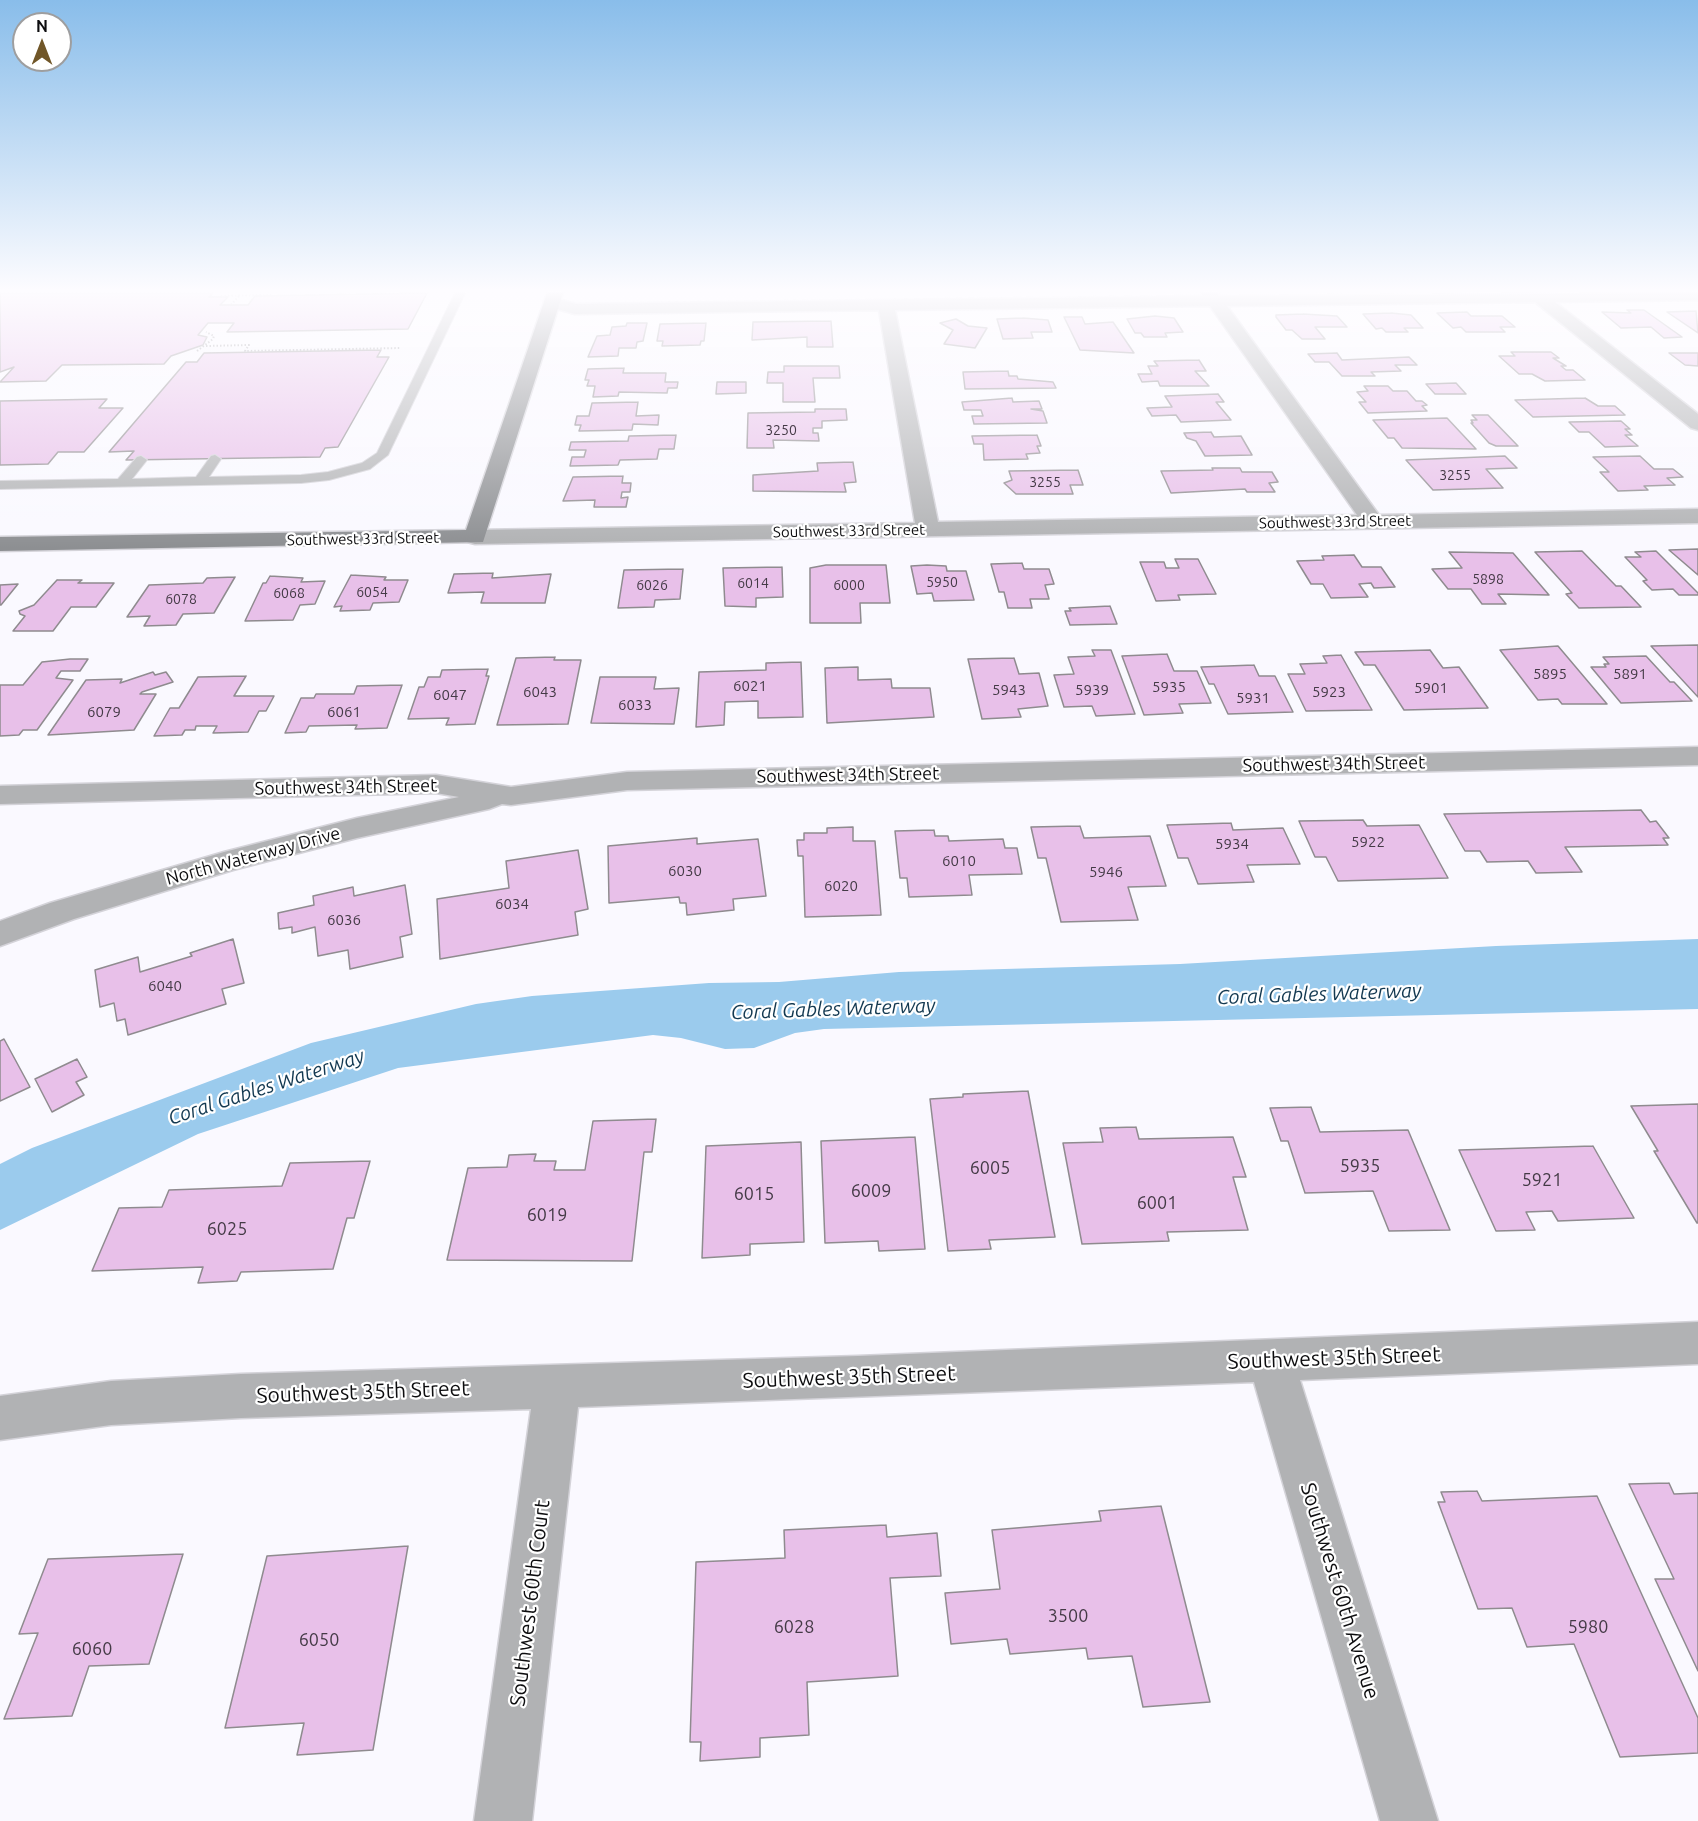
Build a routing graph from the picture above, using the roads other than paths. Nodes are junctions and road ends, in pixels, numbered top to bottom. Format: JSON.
{"nodes":[{"id":1,"x":419,"y":378,"type":"edge"},
{"id":2,"x":527,"y":378,"type":"edge"},
{"id":3,"x":900,"y":378,"type":"edge"},
{"id":4,"x":1269,"y":378,"type":"edge"},
{"id":5,"x":1640,"y":378,"type":"edge"},
{"id":6,"x":1698,"y":424,"type":"edge"},
{"id":7,"x":215,"y":459,"type":"dead end"},
{"id":8,"x":141,"y":460,"type":"dead end"},
{"id":9,"x":199,"y":482,"type":"junction"},
{"id":10,"x":121,"y":483,"type":"junction"},
{"id":11,"x":0,"y":485,"type":"edge"},
{"id":12,"x":1698,"y":516,"type":"edge"},
{"id":13,"x":1373,"y":522,"type":"junction"},
{"id":14,"x":928,"y":530,"type":"junction"},
{"id":15,"x":476,"y":537,"type":"junction"},
{"id":16,"x":0,"y":544,"type":"edge"},
{"id":17,"x":1698,"y":756,"type":"edge"},
{"id":18,"x":0,"y":795,"type":"edge"},
{"id":19,"x":511,"y":796,"type":"junction"},
{"id":20,"x":0,"y":934,"type":"edge"},
{"id":21,"x":1698,"y":1343,"type":"edge"},
{"id":22,"x":1271,"y":1361,"type":"junction"},
{"id":23,"x":557,"y":1386,"type":"junction"},
{"id":24,"x":0,"y":1418,"type":"edge"},
{"id":25,"x":503,"y":1821,"type":"edge"},
{"id":26,"x":1409,"y":1821,"type":"edge"}],
"edges":[{"from":1,"to":9,"type":"lane"},
{"from":2,"to":15,"type":"street"},
{"from":3,"to":14,"type":"street"},
{"from":4,"to":13,"type":"street"},
{"from":5,"to":6,"type":"street"},
{"from":7,"to":9,"type":"lane"},
{"from":8,"to":10,"type":"lane"},
{"from":9,"to":10,"type":"lane"},
{"from":10,"to":11,"type":"lane"},
{"from":12,"to":13,"type":"street","name":"Southwest 33rd Street"},
{"from":13,"to":14,"type":"street","name":"Southwest 33rd Street"},
{"from":14,"to":15,"type":"street","name":"Southwest 33rd Street"},
{"from":15,"to":16,"type":"street","name":"Southwest 33rd Street"},
{"from":17,"to":19,"type":"street","name":"Southwest 34th Street"},
{"from":18,"to":19,"type":"street","name":"Southwest 34th Street"},
{"from":19,"to":20,"type":"street","name":"North Waterway Drive"},
{"from":21,"to":22,"type":"street","name":"Southwest 35th Street"},
{"from":22,"to":23,"type":"street","name":"Southwest 35th Street"},
{"from":22,"to":26,"type":"street","name":"Southwest 60th Avenue"},
{"from":23,"to":24,"type":"street","name":"Southwest 35th Street"},
{"from":23,"to":25,"type":"street","name":"Southwest 60th Court"}]}
